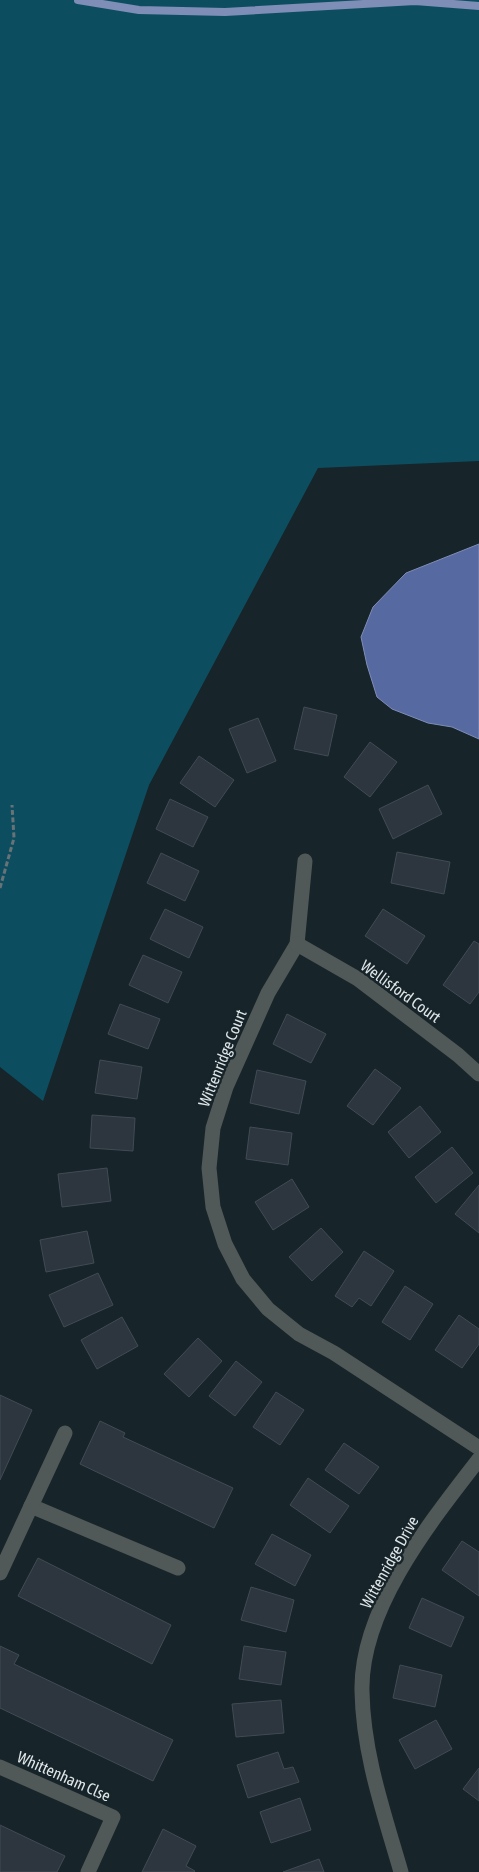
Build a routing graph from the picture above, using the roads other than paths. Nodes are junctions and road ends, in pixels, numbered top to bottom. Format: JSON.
{"nodes":[{"id":1,"x":305,"y":861,"type":"dead end"},
{"id":2,"x":297,"y":944,"type":"junction"},
{"id":3,"x":479,"y":1074,"type":"edge"},
{"id":4,"x":66,"y":1433,"type":"dead end"},
{"id":5,"x":479,"y":1448,"type":"edge"},
{"id":6,"x":479,"y":1459,"type":"edge"},
{"id":7,"x":31,"y":1506,"type":"junction"},
{"id":8,"x":178,"y":1568,"type":"dead end"},
{"id":9,"x":0,"y":1573,"type":"edge"},
{"id":10,"x":0,"y":1767,"type":"edge"},
{"id":11,"x":88,"y":1872,"type":"edge"},
{"id":12,"x":401,"y":1872,"type":"edge"}],
"edges":[{"from":1,"to":2,"type":"street","name":"Wittenridge Court"},
{"from":2,"to":3,"type":"street","name":"Wellisford Court"},
{"from":2,"to":5,"type":"street","name":"Wittenridge Court"},
{"from":4,"to":7,"type":"street"},
{"from":6,"to":12,"type":"street","name":"Wittenridge Drive"},
{"from":7,"to":8,"type":"street"},
{"from":7,"to":9,"type":"street"},
{"from":10,"to":11,"type":"street","name":"Whittenham Clse"}]}
